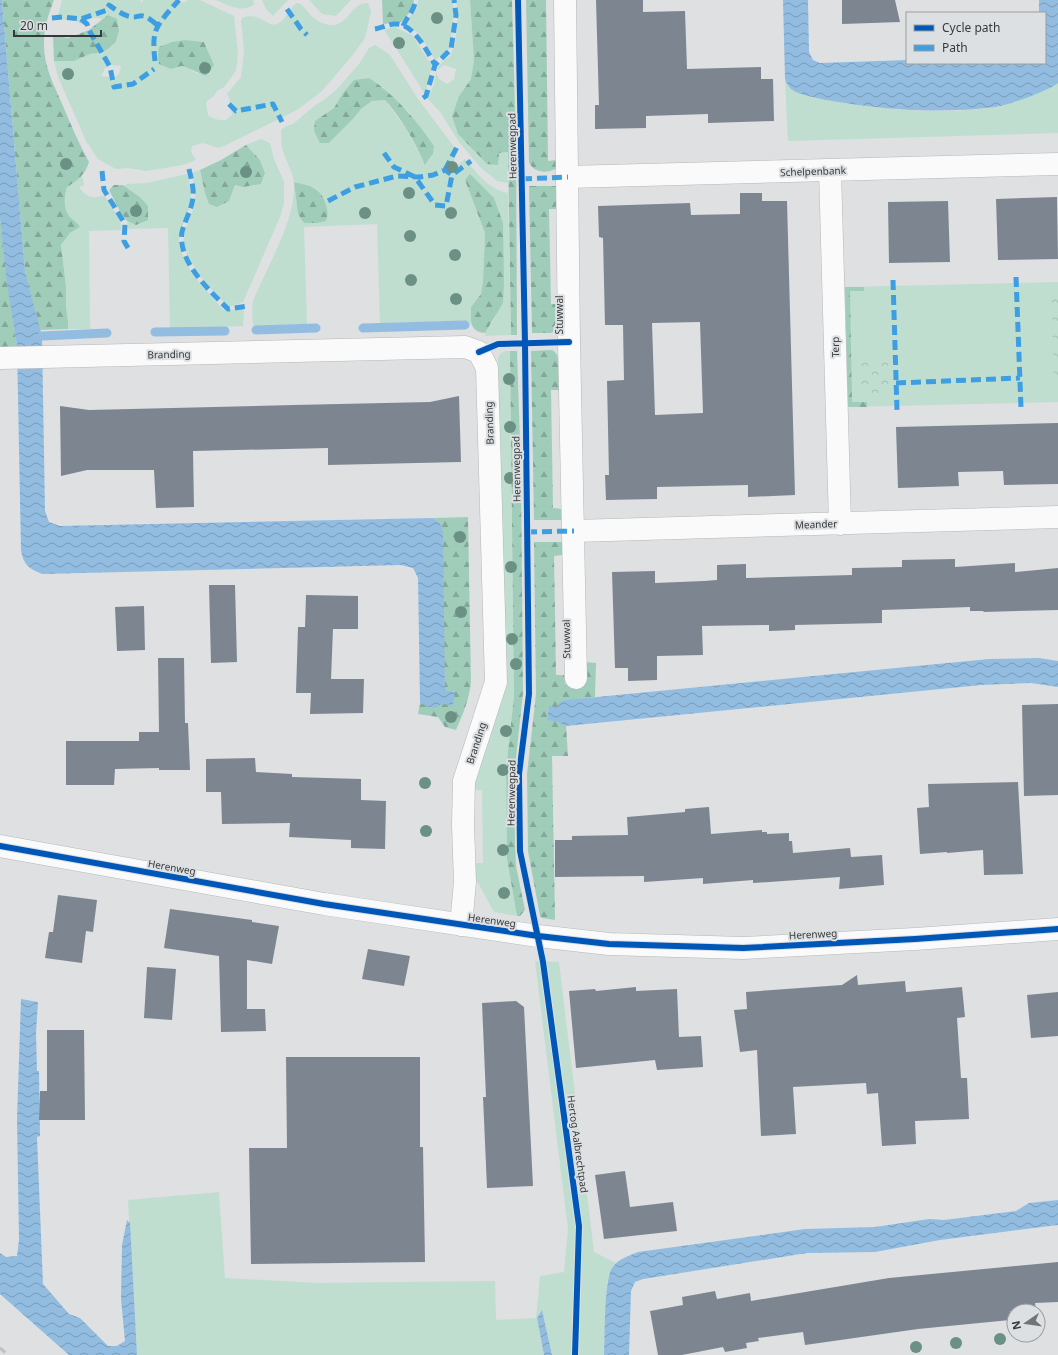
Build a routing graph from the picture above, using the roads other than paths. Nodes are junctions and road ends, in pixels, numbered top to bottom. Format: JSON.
{"nodes":[{"id":1,"x":565,"y":0,"type":"edge"},
{"id":2,"x":1058,"y":164,"type":"edge"},
{"id":3,"x":830,"y":170,"type":"junction"},
{"id":4,"x":568,"y":177,"type":"junction"},
{"id":5,"x":7,"y":358,"type":"edge"},
{"id":6,"x":1058,"y":517,"type":"edge"},
{"id":7,"x":840,"y":524,"type":"junction"},
{"id":8,"x":574,"y":530,"type":"junction"},
{"id":9,"x":576,"y":678,"type":"dead end"},
{"id":10,"x":0,"y":846,"type":"edge"},
{"id":11,"x":461,"y":925,"type":"junction"},
{"id":12,"x":1058,"y":929,"type":"edge"}],
"edges":[{"from":1,"to":4,"type":"street","name":"Stuwwal"},
{"from":2,"to":3,"type":"street","name":"Schelpenbank"},
{"from":3,"to":4,"type":"street","name":"Schelpenbank"},
{"from":3,"to":7,"type":"street","name":"Terp"},
{"from":4,"to":8,"type":"street","name":"Stuwwal"},
{"from":5,"to":11,"type":"street","name":"Branding"},
{"from":6,"to":7,"type":"street","name":"Meander"},
{"from":7,"to":8,"type":"street","name":"Meander"},
{"from":8,"to":9,"type":"street","name":"Stuwwal"},
{"from":10,"to":11,"type":"street","name":"Herenweg"},
{"from":11,"to":12,"type":"street","name":"Herenweg"}]}
